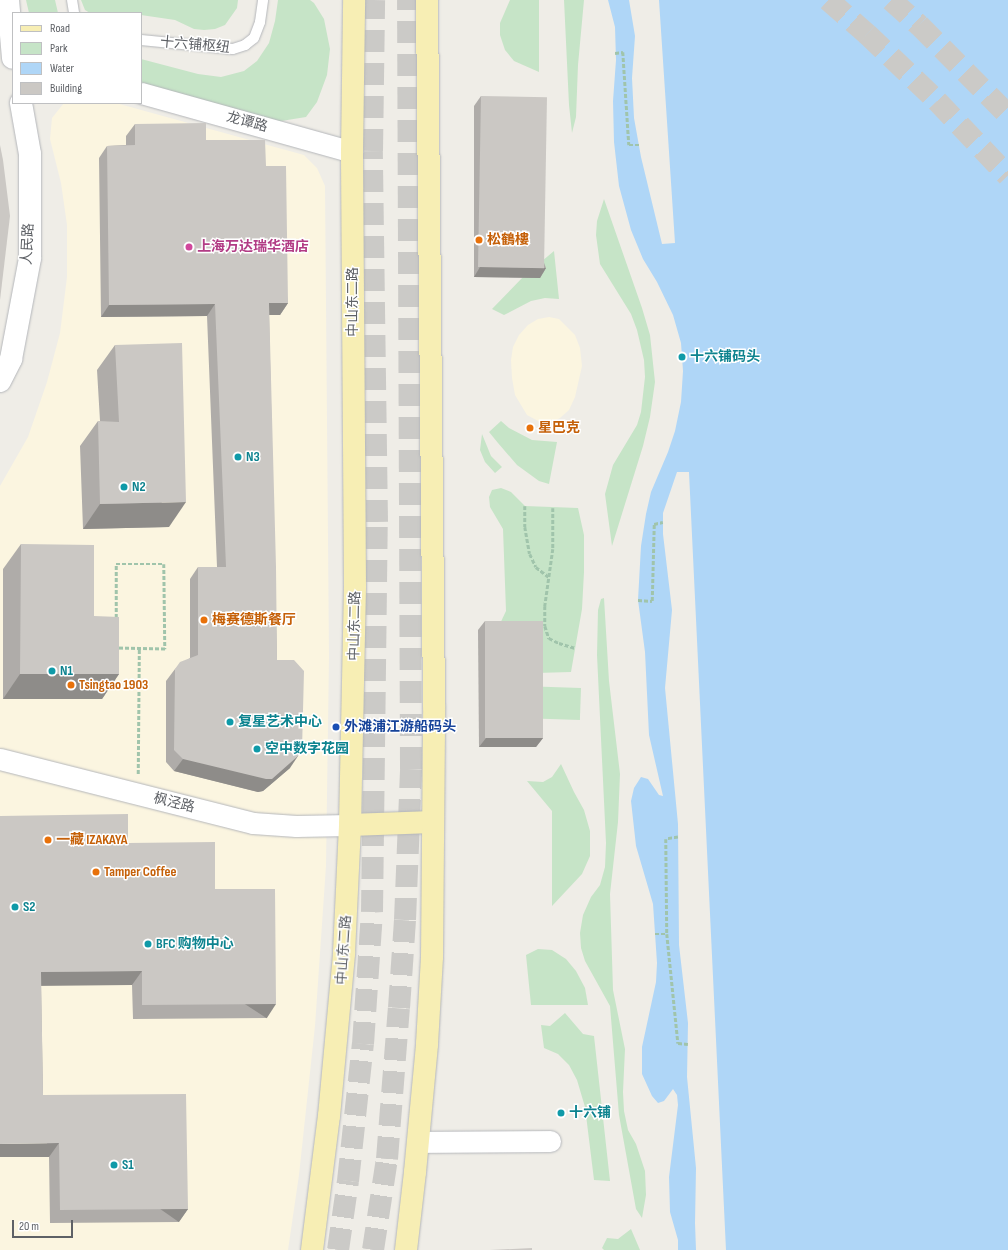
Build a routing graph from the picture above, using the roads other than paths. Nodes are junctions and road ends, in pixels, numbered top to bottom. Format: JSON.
{"nodes":[{"id":1,"x":8,"y":0,"type":"edge"},
{"id":2,"x":72,"y":0,"type":"edge"},
{"id":3,"x":263,"y":0,"type":"edge"},
{"id":4,"x":354,"y":0,"type":"edge"},
{"id":5,"x":426,"y":0,"type":"edge"},
{"id":6,"x":74,"y":12,"type":"edge"},
{"id":7,"x":142,"y":40,"type":"edge"},
{"id":8,"x":12,"y":46,"type":"edge"},
{"id":9,"x":0,"y":51,"type":"edge"},
{"id":10,"x":12,"y":57,"type":"edge"},
{"id":11,"x":142,"y":93,"type":"edge"},
{"id":12,"x":21,"y":104,"type":"edge"},
{"id":13,"x":352,"y":152,"type":"junction"},
{"id":14,"x":0,"y":382,"type":"edge"},
{"id":15,"x":0,"y":759,"type":"edge"},
{"id":16,"x":432,"y":822,"type":"junction"},
{"id":17,"x":350,"y":825,"type":"junction"},
{"id":18,"x":550,"y":1141,"type":"dead end"},
{"id":19,"x":418,"y":1142,"type":"junction"},
{"id":20,"x":312,"y":1250,"type":"edge"},
{"id":21,"x":406,"y":1250,"type":"edge"}],
"edges":[{"from":1,"to":8,"type":"street"},
{"from":2,"to":6,"type":"lane"},
{"from":3,"to":7,"type":"lane","name":"十六铺枢纽"},
{"from":4,"to":13,"type":"main road","name":"中山东二路"},
{"from":5,"to":16,"type":"main road"},
{"from":9,"to":10,"type":"street"},
{"from":11,"to":13,"type":"street","name":"龙谭路"},
{"from":12,"to":14,"type":"street","name":"人民路"},
{"from":13,"to":17,"type":"main road","name":"中山东二路"},
{"from":15,"to":17,"type":"street","name":"枫泾路"},
{"from":16,"to":17,"type":"main road"},
{"from":16,"to":19,"type":"main road"},
{"from":17,"to":20,"type":"main road","name":"中山东二路"},
{"from":18,"to":19,"type":"street"},
{"from":19,"to":21,"type":"main road"}]}
